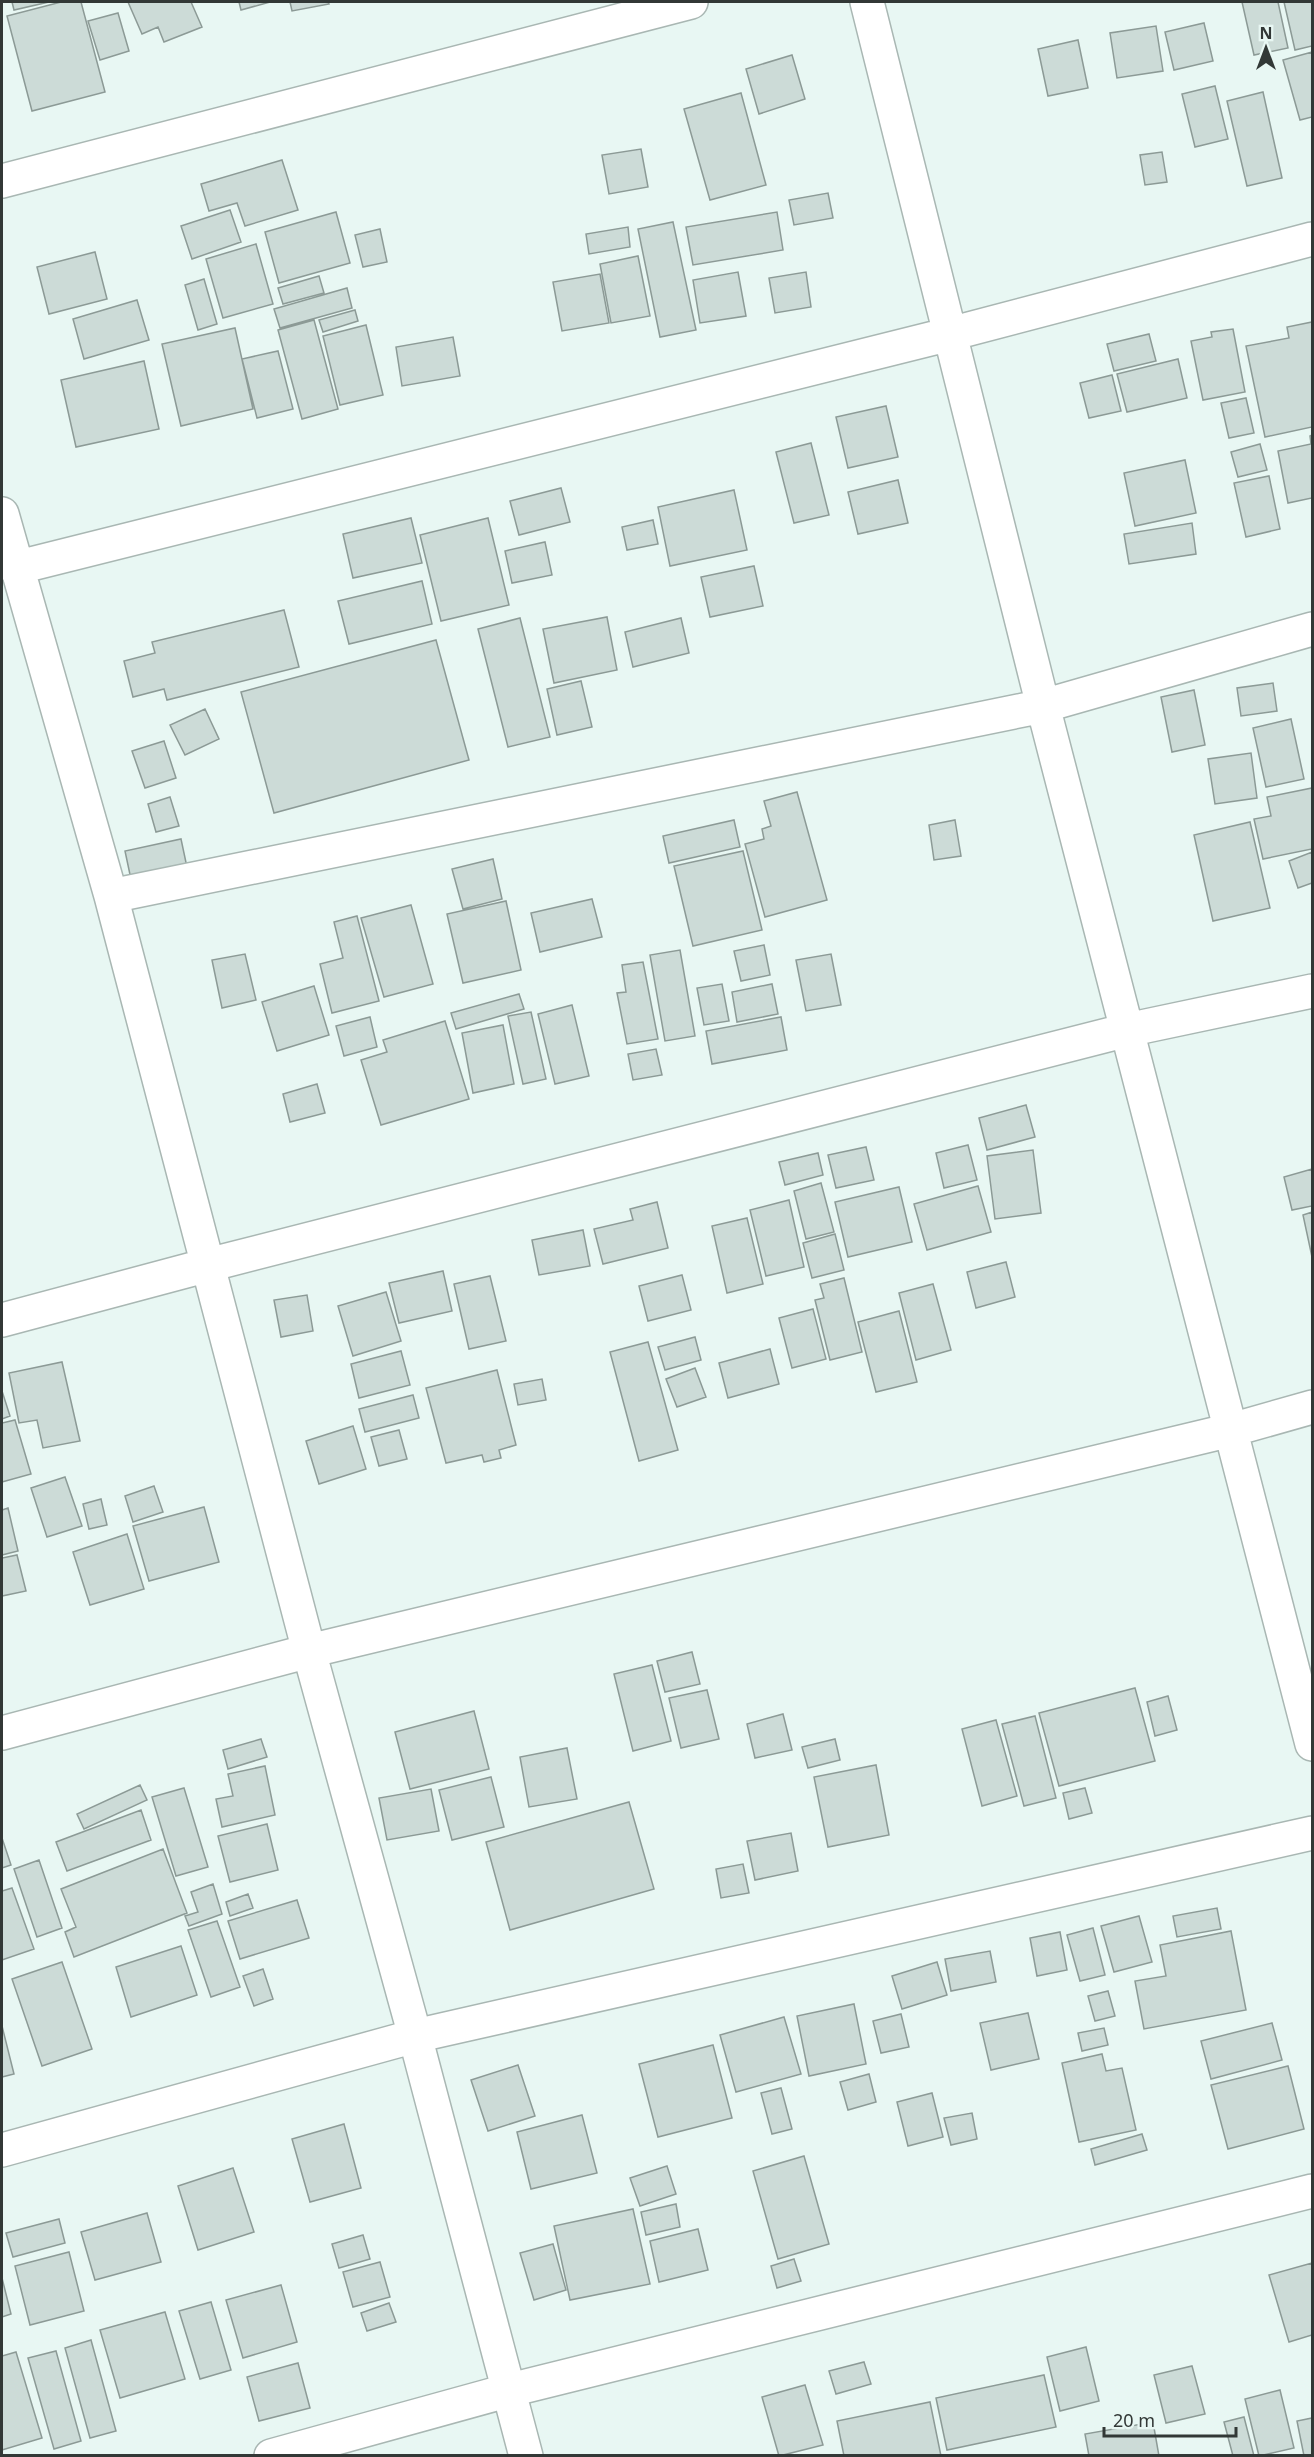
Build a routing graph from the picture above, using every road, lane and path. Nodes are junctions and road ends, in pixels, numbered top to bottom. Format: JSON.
{"nodes":[{"id":1,"x":691,"y":2,"type":"edge"},
{"id":2,"x":867,"y":2,"type":"edge"},
{"id":3,"x":2,"y":181,"type":"edge"},
{"id":4,"x":1312,"y":239,"type":"edge"},
{"id":5,"x":950,"y":334,"type":"junction"},
{"id":6,"x":2,"y":514,"type":"edge"},
{"id":7,"x":15,"y":568,"type":"junction"},
{"id":8,"x":1312,"y":629,"type":"edge"},
{"id":9,"x":1043,"y":706,"type":"junction"},
{"id":10,"x":111,"y":896,"type":"junction"},
{"id":11,"x":1312,"y":991,"type":"edge"},
{"id":12,"x":1127,"y":1030,"type":"junction"},
{"id":13,"x":208,"y":1265,"type":"junction"},
{"id":14,"x":2,"y":1320,"type":"edge"},
{"id":15,"x":1312,"y":1407,"type":"edge"},
{"id":16,"x":1231,"y":1430,"type":"junction"},
{"id":17,"x":309,"y":1652,"type":"junction"},
{"id":18,"x":2,"y":1733,"type":"edge"},
{"id":19,"x":1312,"y":1744,"type":"edge"},
{"id":20,"x":1312,"y":1833,"type":"edge"},
{"id":21,"x":415,"y":2036,"type":"junction"},
{"id":22,"x":2,"y":2150,"type":"edge"},
{"id":23,"x":1312,"y":2191,"type":"edge"},
{"id":24,"x":510,"y":2390,"type":"junction"},
{"id":25,"x":271,"y":2456,"type":"edge"},
{"id":26,"x":526,"y":2456,"type":"edge"}],
"edges":[{"from":1,"to":3,"type":"street"},
{"from":2,"to":5,"type":"street"},
{"from":4,"to":5,"type":"street"},
{"from":5,"to":7,"type":"street"},
{"from":5,"to":9,"type":"street"},
{"from":6,"to":7,"type":"street"},
{"from":7,"to":10,"type":"street"},
{"from":8,"to":9,"type":"street"},
{"from":9,"to":10,"type":"street"},
{"from":9,"to":12,"type":"street"},
{"from":10,"to":13,"type":"street"},
{"from":11,"to":12,"type":"street"},
{"from":12,"to":13,"type":"street"},
{"from":12,"to":16,"type":"street"},
{"from":13,"to":14,"type":"street"},
{"from":13,"to":17,"type":"street"},
{"from":15,"to":16,"type":"street"},
{"from":16,"to":17,"type":"street"},
{"from":16,"to":19,"type":"street"},
{"from":17,"to":18,"type":"street"},
{"from":17,"to":21,"type":"street"},
{"from":20,"to":21,"type":"street"},
{"from":21,"to":22,"type":"street"},
{"from":21,"to":24,"type":"street"},
{"from":23,"to":24,"type":"street"},
{"from":24,"to":25,"type":"street"},
{"from":24,"to":26,"type":"street"}]}
